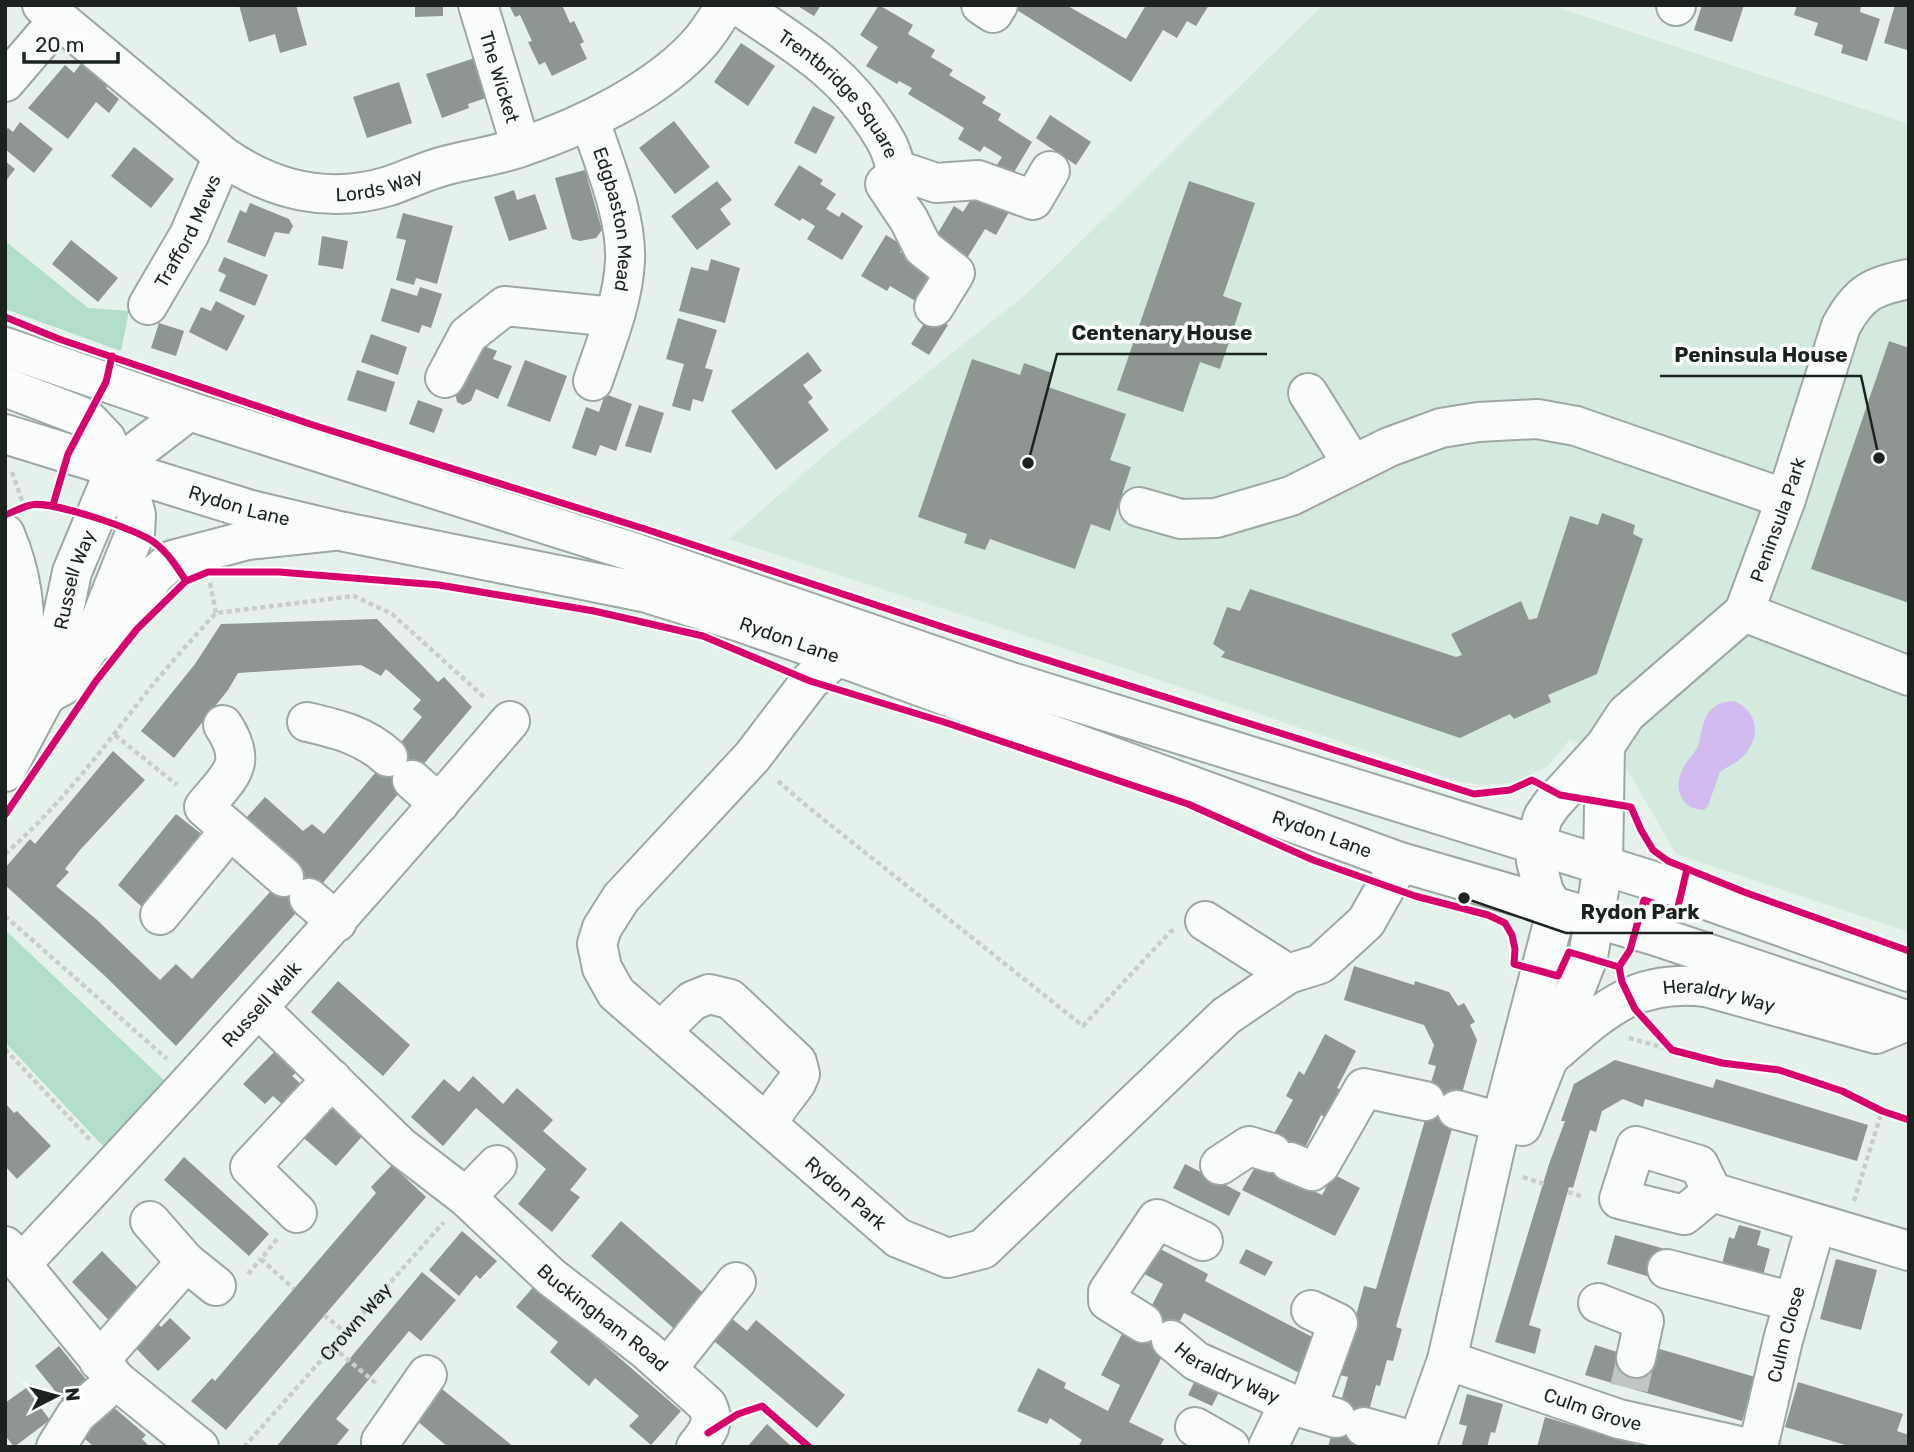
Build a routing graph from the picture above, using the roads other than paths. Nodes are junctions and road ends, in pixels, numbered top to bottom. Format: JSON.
{"nodes":[{"id":1,"x":478,"y":5,"type":"edge"},
{"id":2,"x":726,"y":5,"type":"edge"},
{"id":3,"x":738,"y":5,"type":"edge"},
{"id":4,"x":981,"y":5,"type":"edge"},
{"id":5,"x":998,"y":5,"type":"edge"},
{"id":6,"x":51,"y":12,"type":"edge"},
{"id":7,"x":5,"y":82,"type":"edge"},
{"id":8,"x":590,"y":121,"type":"junction"},
{"id":9,"x":521,"y":147,"type":"junction"},
{"id":10,"x":223,"y":156,"type":"junction"},
{"id":11,"x":1049,"y":172,"type":"dead end"},
{"id":12,"x":881,"y":187,"type":"junction"},
{"id":13,"x":1909,"y":279,"type":"edge"},
{"id":14,"x":148,"y":305,"type":"dead end"},
{"id":15,"x":934,"y":307,"type":"dead end"},
{"id":16,"x":614,"y":317,"type":"junction"},
{"id":17,"x":5,"y":347,"type":"edge"},
{"id":18,"x":445,"y":378,"type":"dead end"},
{"id":19,"x":593,"y":380,"type":"dead end"},
{"id":20,"x":5,"y":387,"type":"edge"},
{"id":21,"x":1308,"y":393,"type":"dead end"},
{"id":22,"x":189,"y":411,"type":"junction"},
{"id":23,"x":5,"y":434,"type":"edge"},
{"id":24,"x":1353,"y":466,"type":"junction"},
{"id":25,"x":116,"y":467,"type":"junction"},
{"id":26,"x":1786,"y":499,"type":"junction"},
{"id":27,"x":1139,"y":507,"type":"dead end"},
{"id":28,"x":10,"y":523,"type":"edge"},
{"id":29,"x":335,"y":530,"type":"junction"},
{"id":30,"x":1744,"y":612,"type":"junction"},
{"id":31,"x":89,"y":648,"type":"junction"},
{"id":32,"x":837,"y":656,"type":"junction"},
{"id":33,"x":1909,"y":676,"type":"edge"},
{"id":34,"x":46,"y":695,"type":"junction"},
{"id":35,"x":510,"y":721,"type":"road end"},
{"id":36,"x":307,"y":722,"type":"dead end"},
{"id":37,"x":223,"y":725,"type":"dead end"},
{"id":38,"x":5,"y":729,"type":"edge"},
{"id":39,"x":1605,"y":746,"type":"junction"},
{"id":40,"x":5,"y":772,"type":"edge"},
{"id":41,"x":413,"y":780,"type":"junction"},
{"id":42,"x":220,"y":821,"type":"junction"},
{"id":43,"x":1535,"y":845,"type":"junction"},
{"id":44,"x":1400,"y":862,"type":"junction"},
{"id":45,"x":1603,"y":866,"type":"junction"},
{"id":46,"x":310,"y":899,"type":"junction"},
{"id":47,"x":1554,"y":908,"type":"junction"},
{"id":48,"x":160,"y":915,"type":"dead end"},
{"id":49,"x":1595,"y":919,"type":"junction"},
{"id":50,"x":1205,"y":921,"type":"road end"},
{"id":51,"x":1909,"y":972,"type":"edge"},
{"id":52,"x":1288,"y":974,"type":"junction"},
{"id":53,"x":258,"y":1008,"type":"junction"},
{"id":54,"x":1908,"y":1021,"type":"edge"},
{"id":55,"x":660,"y":1031,"type":"junction"},
{"id":56,"x":1548,"y":1058,"type":"junction"},
{"id":57,"x":332,"y":1079,"type":"junction"},
{"id":58,"x":1501,"y":1122,"type":"junction"},
{"id":59,"x":766,"y":1123,"type":"junction"},
{"id":60,"x":497,"y":1165,"type":"dead end"},
{"id":61,"x":1220,"y":1165,"type":"dead end"},
{"id":62,"x":1712,"y":1192,"type":"dead end"},
{"id":63,"x":466,"y":1197,"type":"junction"},
{"id":64,"x":297,"y":1213,"type":"road end"},
{"id":65,"x":150,"y":1221,"type":"dead end"},
{"id":66,"x":1480,"y":1224,"type":"junction"},
{"id":67,"x":1830,"y":1228,"type":"junction"},
{"id":68,"x":1203,"y":1241,"type":"dead end"},
{"id":69,"x":1909,"y":1251,"type":"edge"},
{"id":70,"x":13,"y":1255,"type":"edge"},
{"id":71,"x":186,"y":1262,"type":"junction"},
{"id":72,"x":1667,"y":1269,"type":"dead end"},
{"id":73,"x":736,"y":1282,"type":"dead end"},
{"id":74,"x":216,"y":1286,"type":"dead end"},
{"id":75,"x":1794,"y":1302,"type":"junction"},
{"id":76,"x":1598,"y":1303,"type":"dead end"},
{"id":77,"x":1311,"y":1310,"type":"dead end"},
{"id":78,"x":1447,"y":1360,"type":"junction"},
{"id":79,"x":667,"y":1368,"type":"junction"},
{"id":80,"x":107,"y":1371,"type":"junction"},
{"id":81,"x":426,"y":1375,"type":"dead end"},
{"id":82,"x":1628,"y":1388,"type":"junction"},
{"id":83,"x":1324,"y":1414,"type":"junction"},
{"id":84,"x":1195,"y":1427,"type":"dead end"},
{"id":85,"x":1724,"y":1444,"type":"edge"},
{"id":86,"x":1416,"y":1445,"type":"edge"},
{"id":87,"x":56,"y":1447,"type":"edge"},
{"id":88,"x":199,"y":1447,"type":"edge"},
{"id":89,"x":381,"y":1447,"type":"edge"},
{"id":90,"x":696,"y":1447,"type":"edge"},
{"id":91,"x":1230,"y":1447,"type":"edge"},
{"id":92,"x":1268,"y":1447,"type":"edge"},
{"id":93,"x":1758,"y":1447,"type":"edge"}],
"edges":[{"from":1,"to":9,"type":"street","name":"The Wicket"},
{"from":2,"to":8,"type":"street","name":"Lords Way"},
{"from":3,"to":12,"type":"street","name":"Trentbridge Square"},
{"from":4,"to":5,"type":"street"},
{"from":6,"to":7,"type":"street"},
{"from":6,"to":10,"type":"street","name":"Lords Way"},
{"from":8,"to":9,"type":"street","name":"Lords Way"},
{"from":8,"to":16,"type":"street","name":"Edgbaston Mead"},
{"from":9,"to":10,"type":"street","name":"Lords Way"},
{"from":10,"to":14,"type":"street","name":"Trafford Mews"},
{"from":11,"to":12,"type":"street","name":"Trentbridge Square"},
{"from":12,"to":15,"type":"street"},
{"from":13,"to":26,"type":"street","name":"Peninsula Park"},
{"from":16,"to":18,"type":"street","name":"Edgbaston Mead"},
{"from":16,"to":19,"type":"street","name":"Edgbaston Mead"},
{"from":17,"to":22,"type":"street","name":"Rydon Lane"},
{"from":20,"to":25,"type":"street","name":"Russell Way"},
{"from":21,"to":24,"type":"street"},
{"from":22,"to":25,"type":"street","name":"Russell Way"},
{"from":22,"to":43,"type":"street","name":"Rydon Lane"},
{"from":23,"to":25,"type":"street","name":"Rydon Lane"},
{"from":24,"to":26,"type":"street"},
{"from":24,"to":27,"type":"street"},
{"from":25,"to":29,"type":"street","name":"Rydon Lane"},
{"from":25,"to":31,"type":"street","name":"Russell Way"},
{"from":25,"to":34,"type":"street","name":"Russell Way"},
{"from":26,"to":30,"type":"street","name":"Peninsula Park"},
{"from":28,"to":38,"type":"street","name":"Russell Way"},
{"from":29,"to":31,"type":"street","name":"Russell Way"},
{"from":29,"to":32,"type":"street","name":"Rydon Lane"},
{"from":30,"to":33,"type":"street"},
{"from":30,"to":39,"type":"street","name":"Peninsula Park"},
{"from":31,"to":34,"type":"street","name":"Russell Way"},
{"from":32,"to":44,"type":"street","name":"Rydon Lane"},
{"from":32,"to":55,"type":"street","name":"Rydon Park"},
{"from":34,"to":40,"type":"street","name":"Russell Way"},
{"from":35,"to":41,"type":"street","name":"Russell Walk"},
{"from":36,"to":41,"type":"street"},
{"from":37,"to":42,"type":"street"},
{"from":39,"to":43,"type":"street","name":"Peninsula Park"},
{"from":39,"to":45,"type":"street"},
{"from":41,"to":46,"type":"street","name":"Russell Walk"},
{"from":42,"to":46,"type":"street"},
{"from":42,"to":48,"type":"street"},
{"from":43,"to":45,"type":"street","name":"Rydon Lane"},
{"from":43,"to":47,"type":"street"},
{"from":44,"to":47,"type":"street","name":"Rydon Lane"},
{"from":44,"to":52,"type":"street","name":"Rydon Park"},
{"from":45,"to":49,"type":"street"},
{"from":45,"to":51,"type":"street","name":"Rydon Lane"},
{"from":46,"to":53,"type":"street","name":"Russell Walk"},
{"from":47,"to":49,"type":"street","name":"Rydon Lane"},
{"from":47,"to":58,"type":"street","name":"Heraldry Way"},
{"from":49,"to":54,"type":"street","name":"Rydon Lane"},
{"from":49,"to":56,"type":"street","name":"Heraldry Way"},
{"from":50,"to":52,"type":"street"},
{"from":52,"to":59,"type":"street","name":"Rydon Park"},
{"from":53,"to":57,"type":"street","name":"Buckingham Road"},
{"from":53,"to":70,"type":"street","name":"Russell Walk"},
{"from":54,"to":56,"type":"street","name":"Heraldry Way"},
{"from":55,"to":59,"type":"street","name":"Rydon Park"},
{"from":55,"to":59,"type":"street"},
{"from":56,"to":66,"type":"street","name":"Heraldry Way"},
{"from":57,"to":63,"type":"street","name":"Buckingham Road"},
{"from":57,"to":64,"type":"street"},
{"from":58,"to":61,"type":"street"},
{"from":58,"to":66,"type":"street","name":"Heraldry Way"},
{"from":60,"to":63,"type":"street"},
{"from":62,"to":67,"type":"street"},
{"from":63,"to":79,"type":"street","name":"Buckingham Road"},
{"from":65,"to":71,"type":"street"},
{"from":66,"to":78,"type":"street","name":"Heraldry Way"},
{"from":67,"to":69,"type":"street"},
{"from":67,"to":75,"type":"street","name":"Culm Close"},
{"from":68,"to":83,"type":"street","name":"Heraldry Way"},
{"from":70,"to":80,"type":"street"},
{"from":71,"to":74,"type":"street"},
{"from":71,"to":80,"type":"street"},
{"from":72,"to":75,"type":"street"},
{"from":73,"to":79,"type":"street"},
{"from":75,"to":93,"type":"street","name":"Culm Close"},
{"from":76,"to":82,"type":"street"},
{"from":77,"to":83,"type":"street"},
{"from":78,"to":82,"type":"street","name":"Culm Grove"},
{"from":78,"to":86,"type":"street","name":"Heraldry Way"},
{"from":79,"to":90,"type":"street","name":"Buckingham Road"},
{"from":80,"to":87,"type":"street"},
{"from":80,"to":88,"type":"street"},
{"from":81,"to":89,"type":"street"},
{"from":82,"to":85,"type":"street","name":"Culm Grove"},
{"from":83,"to":86,"type":"street","name":"Heraldry Way"},
{"from":83,"to":92,"type":"street","name":"Heraldry Way"},
{"from":84,"to":91,"type":"street"}]}
